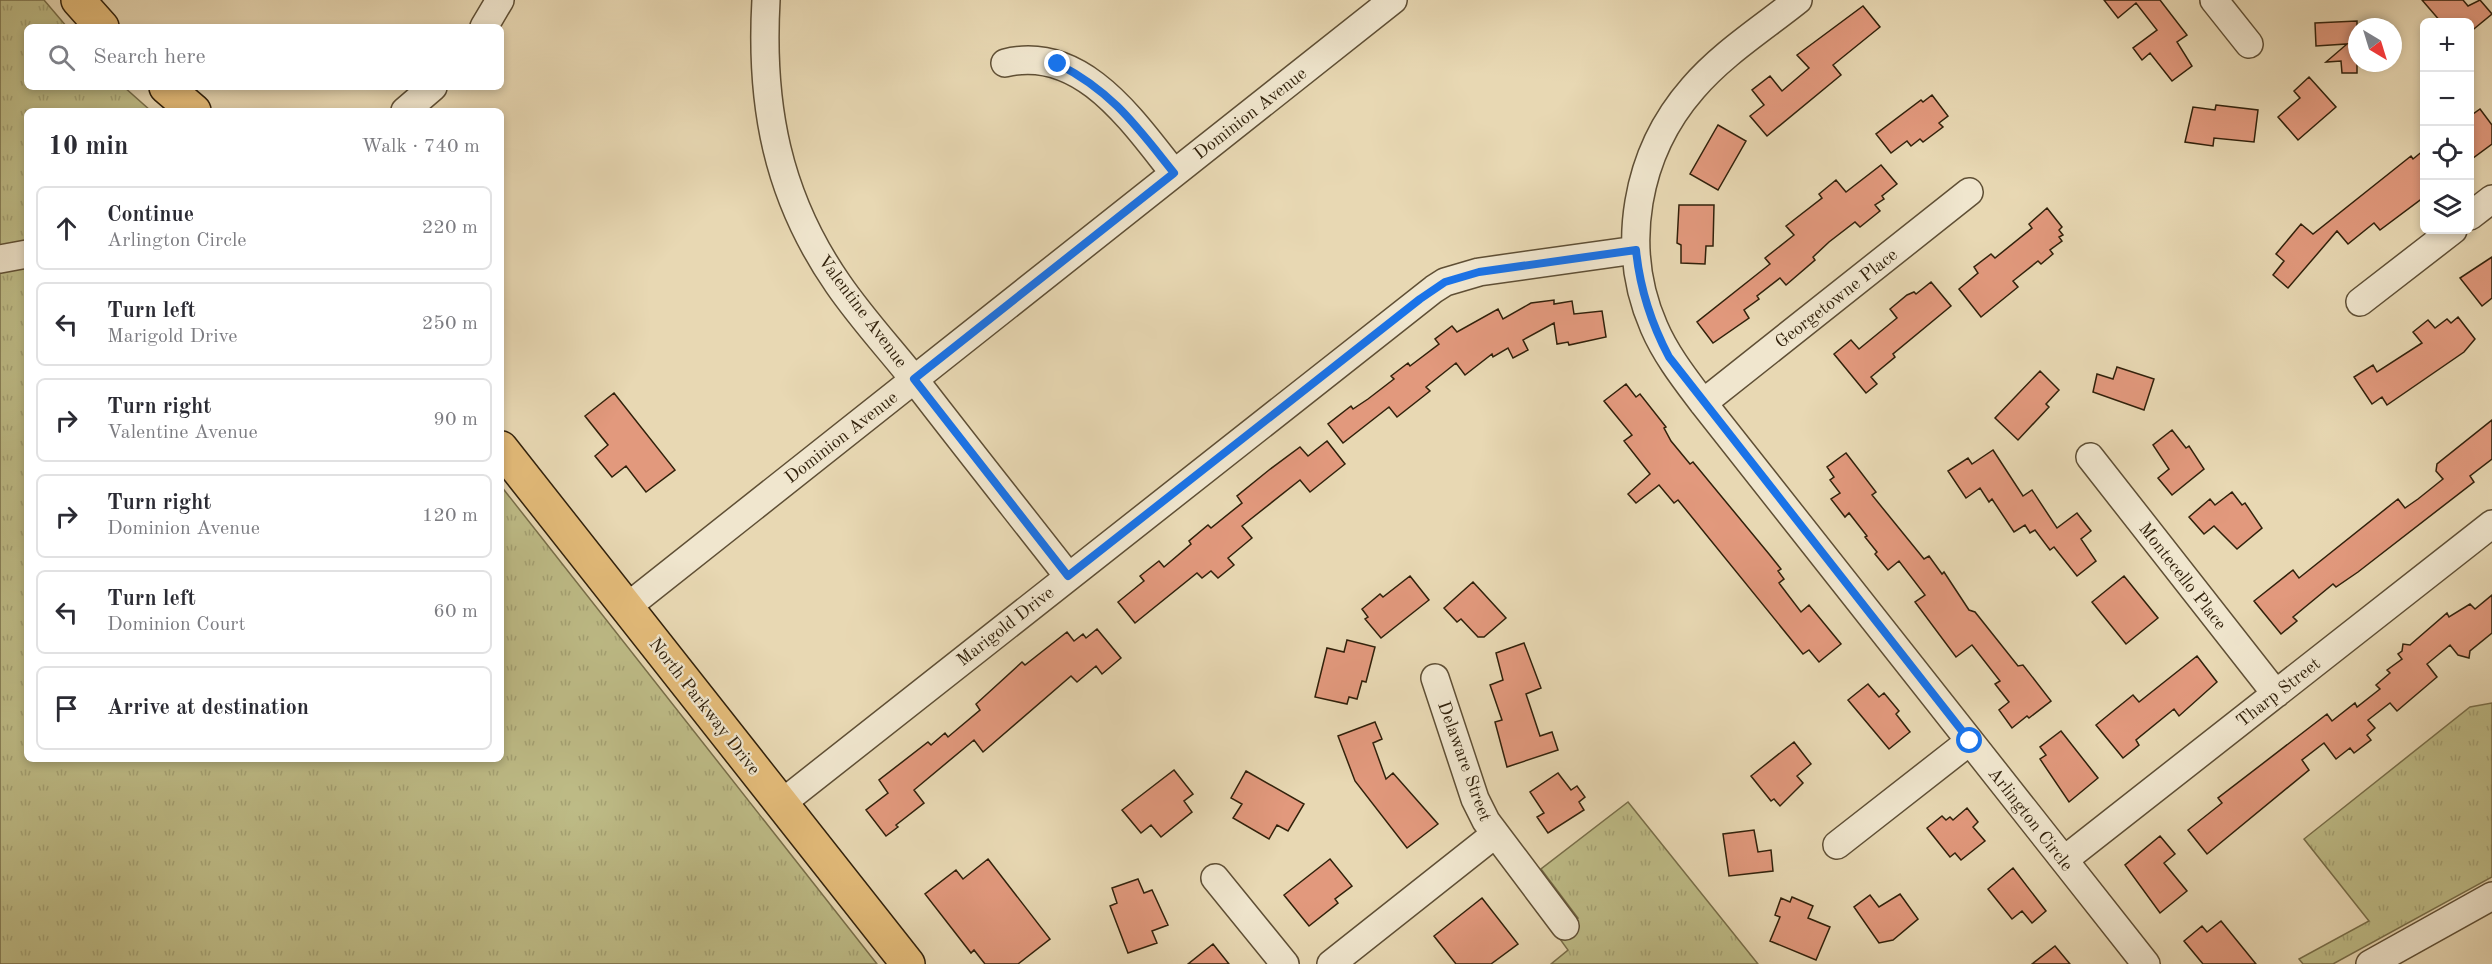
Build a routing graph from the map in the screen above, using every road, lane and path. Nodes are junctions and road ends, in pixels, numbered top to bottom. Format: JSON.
{"nodes":[{"id":1,"x":78,"y":0,"type":"edge"},
{"id":2,"x":500,"y":0,"type":"edge"},
{"id":3,"x":766,"y":0,"type":"edge"},
{"id":4,"x":1393,"y":0,"type":"edge"},
{"id":5,"x":1798,"y":0,"type":"edge"},
{"id":6,"x":2214,"y":0,"type":"edge"},
{"id":7,"x":99,"y":24,"type":"edge"},
{"id":8,"x":486,"y":24,"type":"edge"},
{"id":9,"x":2249,"y":44,"type":"dead end"},
{"id":10,"x":1005,"y":63,"type":"dead end"},
{"id":11,"x":170,"y":90,"type":"edge"},
{"id":12,"x":430,"y":90,"type":"edge"},
{"id":13,"x":190,"y":108,"type":"edge"},
{"id":14,"x":408,"y":108,"type":"edge"},
{"id":15,"x":1174,"y":173,"type":"junction"},
{"id":16,"x":1970,"y":192,"type":"dead end"},
{"id":17,"x":2492,"y":199,"type":"edge"},
{"id":18,"x":2474,"y":212,"type":"edge"},
{"id":19,"x":2448,"y":234,"type":"edge"},
{"id":20,"x":1636,"y":250,"type":"junction"},
{"id":21,"x":24,"y":255,"type":"edge"},
{"id":22,"x":0,"y":259,"type":"edge"},
{"id":23,"x":2360,"y":302,"type":"dead end"},
{"id":24,"x":914,"y":379,"type":"junction"},
{"id":25,"x":1703,"y":403,"type":"junction"},
{"id":26,"x":504,"y":452,"type":"edge"},
{"id":27,"x":2090,"y":457,"type":"dead end"},
{"id":28,"x":2492,"y":524,"type":"edge"},
{"id":29,"x":1068,"y":576,"type":"junction"},
{"id":30,"x":627,"y":607,"type":"junction"},
{"id":31,"x":1435,"y":678,"type":"dead end"},
{"id":32,"x":2276,"y":694,"type":"junction"},
{"id":33,"x":1970,"y":741,"type":"junction"},
{"id":34,"x":782,"y":803,"type":"junction"},
{"id":35,"x":1494,"y":835,"type":"junction"},
{"id":36,"x":1837,"y":845,"type":"dead end"},
{"id":37,"x":2064,"y":860,"type":"junction"},
{"id":38,"x":1215,"y":878,"type":"dead end"},
{"id":39,"x":2492,"y":896,"type":"edge"},
{"id":40,"x":1565,"y":926,"type":"dead end"},
{"id":41,"x":908,"y":964,"type":"edge"},
{"id":42,"x":1285,"y":964,"type":"edge"},
{"id":43,"x":1331,"y":964,"type":"edge"},
{"id":44,"x":2146,"y":964,"type":"edge"},
{"id":45,"x":2370,"y":964,"type":"edge"}],
"edges":[{"from":1,"to":7,"type":"main road"},
{"from":2,"to":8,"type":"street"},
{"from":3,"to":24,"type":"street","name":"Valentine Avenue"},
{"from":4,"to":15,"type":"street","name":"Dominion Avenue"},
{"from":5,"to":20,"type":"street","name":"Arlington Circle"},
{"from":6,"to":9,"type":"street"},
{"from":10,"to":15,"type":"street"},
{"from":11,"to":13,"type":"main road"},
{"from":12,"to":14,"type":"street"},
{"from":15,"to":24,"type":"street","name":"Dominion Avenue"},
{"from":16,"to":25,"type":"street","name":"Georgetowne Place"},
{"from":17,"to":18,"type":"street"},
{"from":19,"to":23,"type":"street"},
{"from":20,"to":25,"type":"street","name":"Arlington Circle"},
{"from":20,"to":29,"type":"street","name":"Marigold Drive"},
{"from":21,"to":22,"type":"street"},
{"from":24,"to":29,"type":"street","name":"Valentine Avenue"},
{"from":24,"to":30,"type":"street","name":"Dominion Avenue"},
{"from":25,"to":33,"type":"street","name":"Arlington Circle"},
{"from":26,"to":30,"type":"main road","name":"North Parkway Drive"},
{"from":27,"to":32,"type":"street","name":"Montecello Place"},
{"from":28,"to":32,"type":"street","name":"Tharp Street"},
{"from":29,"to":34,"type":"street","name":"Marigold Drive"},
{"from":30,"to":34,"type":"main road","name":"North Parkway Drive"},
{"from":31,"to":35,"type":"street","name":"Delaware Street"},
{"from":32,"to":37,"type":"street","name":"Tharp Street"},
{"from":33,"to":36,"type":"street"},
{"from":33,"to":37,"type":"street","name":"Arlington Circle"},
{"from":34,"to":41,"type":"main road","name":"North Parkway Drive"},
{"from":35,"to":40,"type":"street","name":"Delaware Street"},
{"from":35,"to":43,"type":"street"},
{"from":37,"to":44,"type":"street","name":"Arlington Circle"},
{"from":38,"to":42,"type":"street"},
{"from":39,"to":45,"type":"street"}]}
